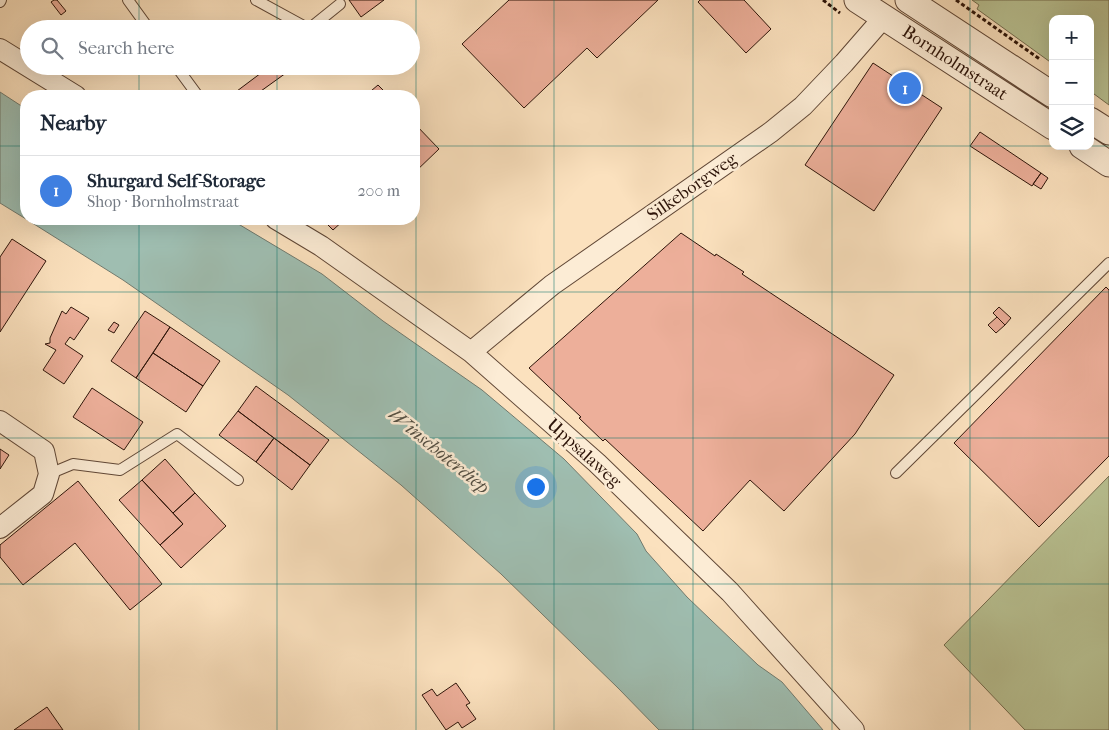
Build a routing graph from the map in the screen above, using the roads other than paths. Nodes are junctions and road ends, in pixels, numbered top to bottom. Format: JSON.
{"nodes":[{"id":1,"x":128,"y":0,"type":"edge"},
{"id":2,"x":258,"y":0,"type":"edge"},
{"id":3,"x":857,"y":0,"type":"edge"},
{"id":4,"x":914,"y":2,"type":"edge"},
{"id":5,"x":340,"y":4,"type":"dead end"},
{"id":6,"x":887,"y":8,"type":"edge"},
{"id":7,"x":142,"y":20,"type":"edge"},
{"id":8,"x":294,"y":20,"type":"edge"},
{"id":9,"x":319,"y":20,"type":"edge"},
{"id":10,"x":0,"y":49,"type":"edge"},
{"id":11,"x":20,"y":61,"type":"edge"},
{"id":12,"x":42,"y":75,"type":"edge"},
{"id":13,"x":183,"y":75,"type":"edge"},
{"id":14,"x":66,"y":90,"type":"edge"},
{"id":15,"x":194,"y":90,"type":"edge"},
{"id":16,"x":1049,"y":92,"type":"edge"},
{"id":17,"x":1094,"y":123,"type":"edge"},
{"id":18,"x":1049,"y":124,"type":"edge"},
{"id":19,"x":1109,"y":132,"type":"edge"},
{"id":20,"x":1088,"y":150,"type":"edge"},
{"id":21,"x":1109,"y":164,"type":"edge"},
{"id":22,"x":286,"y":225,"type":"edge"},
{"id":23,"x":1109,"y":263,"type":"edge"},
{"id":24,"x":471,"y":352,"type":"junction"},
{"id":25,"x":0,"y":422,"type":"edge"},
{"id":26,"x":896,"y":472,"type":"dead end"},
{"id":27,"x":49,"y":474,"type":"junction"},
{"id":28,"x":238,"y":480,"type":"dead end"},
{"id":29,"x":0,"y":528,"type":"edge"},
{"id":30,"x":854,"y":730,"type":"edge"}],
"edges":[{"from":1,"to":7,"type":"lane"},
{"from":2,"to":8,"type":"lane"},
{"from":3,"to":6,"type":"street","name":"Bornholmstraat"},
{"from":4,"to":6,"type":"street"},
{"from":4,"to":16,"type":"street","name":"Bornholmstraat"},
{"from":5,"to":9,"type":"lane"},
{"from":6,"to":18,"type":"street","name":"Bornholmstraat"},
{"from":6,"to":24,"type":"street","name":"Silkeborgweg"},
{"from":10,"to":11,"type":"street"},
{"from":12,"to":14,"type":"street"},
{"from":13,"to":15,"type":"lane"},
{"from":17,"to":19,"type":"street"},
{"from":20,"to":21,"type":"street"},
{"from":22,"to":24,"type":"street","name":"Uppsalaweg"},
{"from":23,"to":26,"type":"lane"},
{"from":24,"to":30,"type":"street","name":"Uppsalaweg"},
{"from":25,"to":27,"type":"street"},
{"from":27,"to":28,"type":"lane"},
{"from":27,"to":29,"type":"street"}]}
